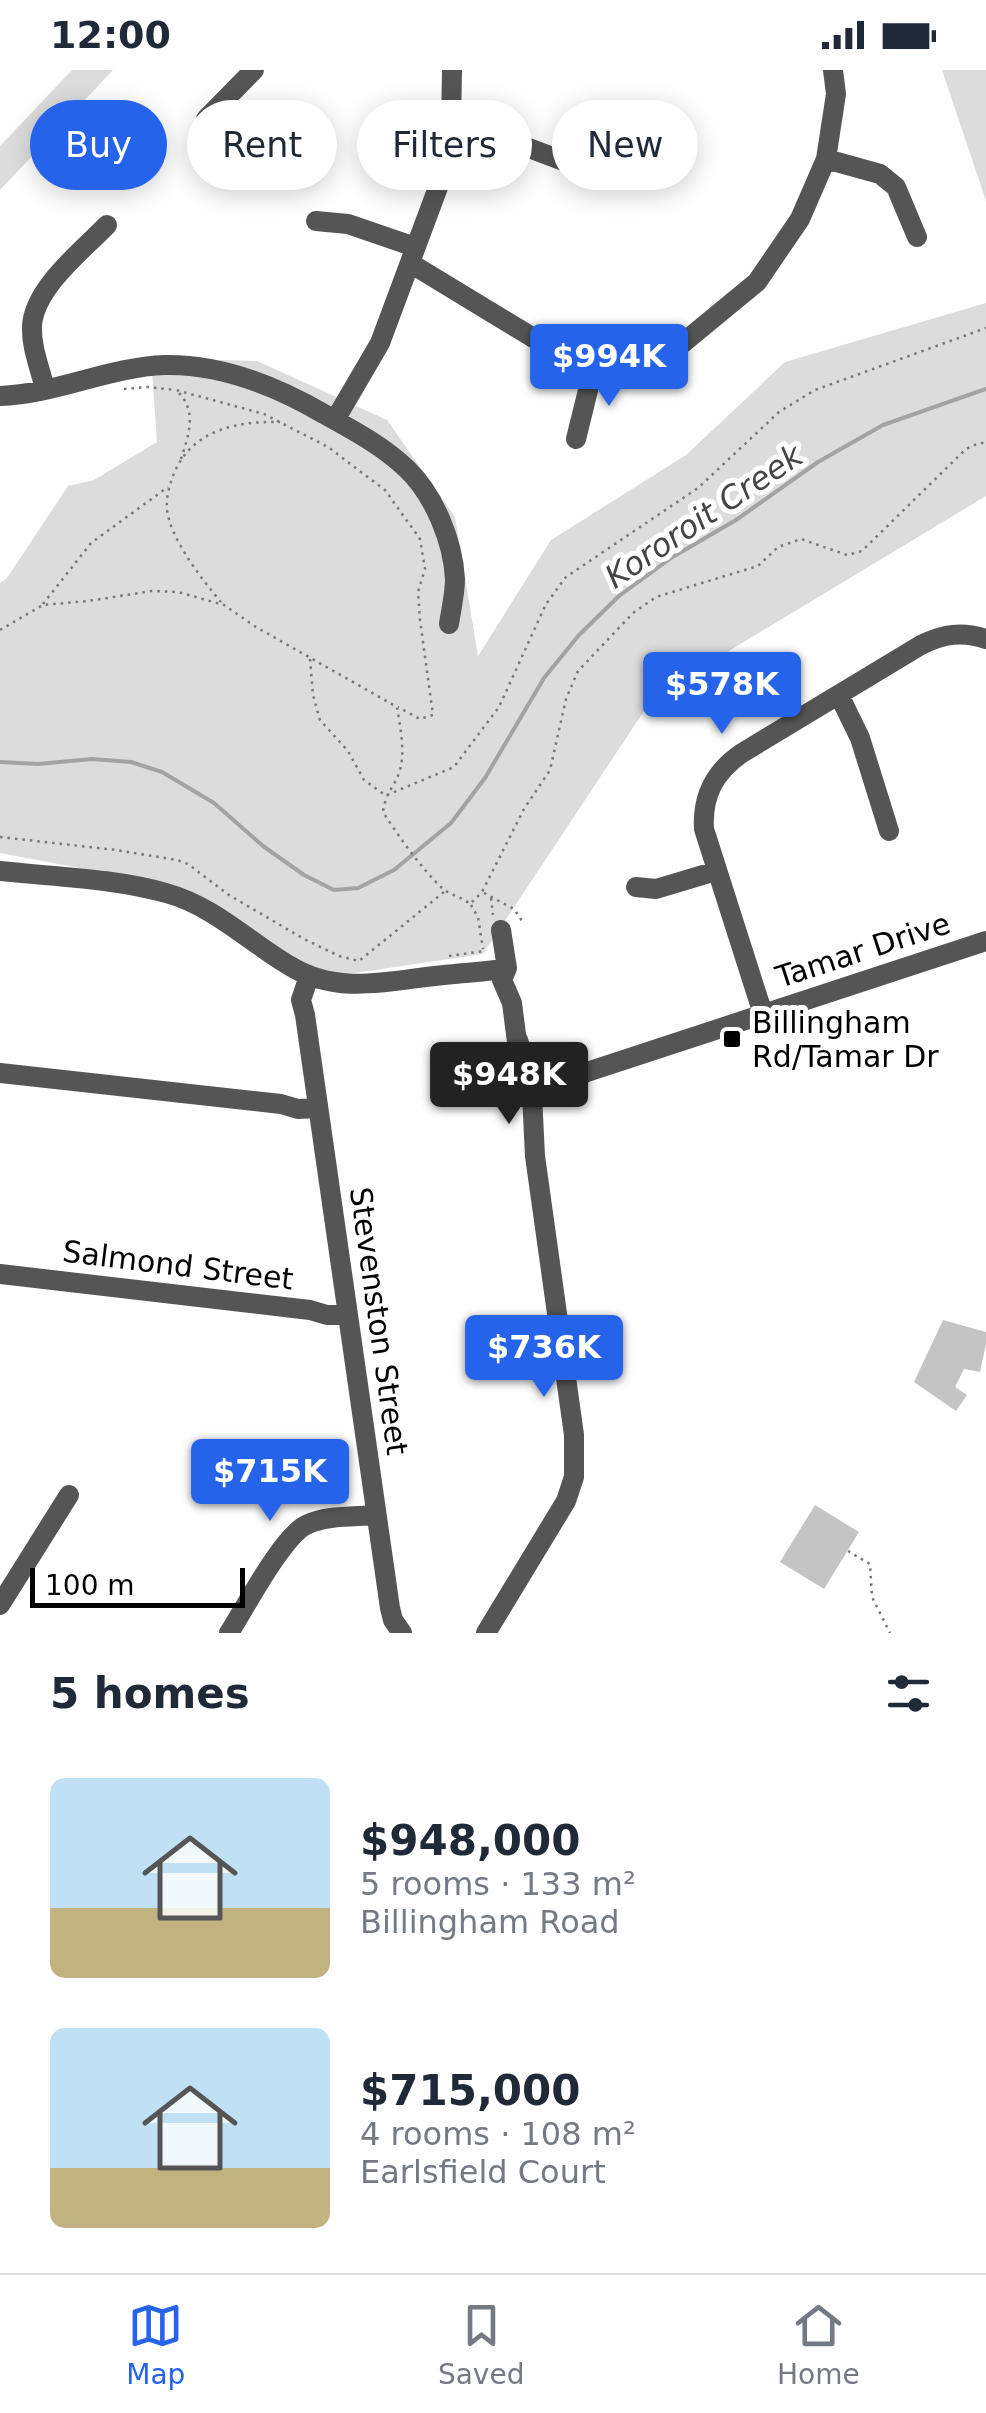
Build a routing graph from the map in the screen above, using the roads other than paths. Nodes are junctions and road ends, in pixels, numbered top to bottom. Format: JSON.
{"nodes":[{"id":1,"x":254,"y":70,"type":"edge"},
{"id":2,"x":452,"y":70,"type":"edge"},
{"id":3,"x":833,"y":70,"type":"edge"},
{"id":4,"x":225,"y":100,"type":"edge"},
{"id":5,"x":452,"y":100,"type":"edge"},
{"id":6,"x":826,"y":160,"type":"junction"},
{"id":7,"x":437,"y":190,"type":"edge"},
{"id":8,"x":316,"y":221,"type":"dead end"},
{"id":9,"x":107,"y":225,"type":"dead end"},
{"id":10,"x":916,"y":237,"type":"dead end"},
{"id":11,"x":413,"y":255,"type":"junction"},
{"id":12,"x":594,"y":366,"type":"junction"},
{"id":13,"x":45,"y":388,"type":"junction"},
{"id":14,"x":0,"y":396,"type":"edge"},
{"id":15,"x":335,"y":420,"type":"junction"},
{"id":16,"x":576,"y":440,"type":"dead end"},
{"id":17,"x":448,"y":624,"type":"dead end"},
{"id":18,"x":985,"y":637,"type":"edge"},
{"id":19,"x":839,"y":695,"type":"junction"},
{"id":20,"x":889,"y":831,"type":"dead end"},
{"id":21,"x":0,"y":871,"type":"edge"},
{"id":22,"x":716,"y":871,"type":"junction"},
{"id":23,"x":636,"y":887,"type":"dead end"},
{"id":24,"x":501,"y":930,"type":"dead end"},
{"id":25,"x":986,"y":941,"type":"edge"},
{"id":26,"x":499,"y":962,"type":"junction"},
{"id":27,"x":315,"y":978,"type":"junction"},
{"id":28,"x":763,"y":1014,"type":"junction"},
{"id":29,"x":0,"y":1073,"type":"edge"},
{"id":30,"x":527,"y":1089,"type":"junction"},
{"id":31,"x":317,"y":1100,"type":"junction"},
{"id":32,"x":0,"y":1274,"type":"edge"},
{"id":33,"x":347,"y":1308,"type":"junction"},
{"id":34,"x":69,"y":1495,"type":"dead end"},
{"id":35,"x":376,"y":1515,"type":"junction"},
{"id":36,"x":0,"y":1605,"type":"edge"},
{"id":37,"x":230,"y":1633,"type":"edge"},
{"id":38,"x":402,"y":1633,"type":"edge"},
{"id":39,"x":486,"y":1633,"type":"edge"}],
"edges":[{"from":1,"to":4,"type":"street"},
{"from":2,"to":5,"type":"street"},
{"from":3,"to":6,"type":"street"},
{"from":6,"to":10,"type":"street"},
{"from":6,"to":12,"type":"street"},
{"from":7,"to":11,"type":"street"},
{"from":8,"to":11,"type":"street"},
{"from":9,"to":13,"type":"street"},
{"from":11,"to":12,"type":"street"},
{"from":11,"to":15,"type":"street"},
{"from":12,"to":16,"type":"street"},
{"from":13,"to":14,"type":"street"},
{"from":13,"to":15,"type":"street"},
{"from":15,"to":17,"type":"street"},
{"from":18,"to":19,"type":"street"},
{"from":19,"to":20,"type":"street"},
{"from":19,"to":22,"type":"street"},
{"from":21,"to":27,"type":"street"},
{"from":22,"to":23,"type":"street"},
{"from":22,"to":28,"type":"street"},
{"from":24,"to":26,"type":"street"},
{"from":25,"to":28,"type":"street","name":"Tamar Drive"},
{"from":26,"to":27,"type":"street"},
{"from":26,"to":30,"type":"street"},
{"from":27,"to":31,"type":"street","name":"Stevenston Street"},
{"from":28,"to":30,"type":"street","name":"Tamar Drive"},
{"from":29,"to":31,"type":"street"},
{"from":30,"to":39,"type":"street"},
{"from":31,"to":33,"type":"street","name":"Stevenston Street"},
{"from":32,"to":33,"type":"street","name":"Salmond Street"},
{"from":33,"to":35,"type":"street","name":"Stevenston Street"},
{"from":34,"to":36,"type":"street"},
{"from":35,"to":37,"type":"street"},
{"from":35,"to":38,"type":"street","name":"Stevenston Street"}]}
